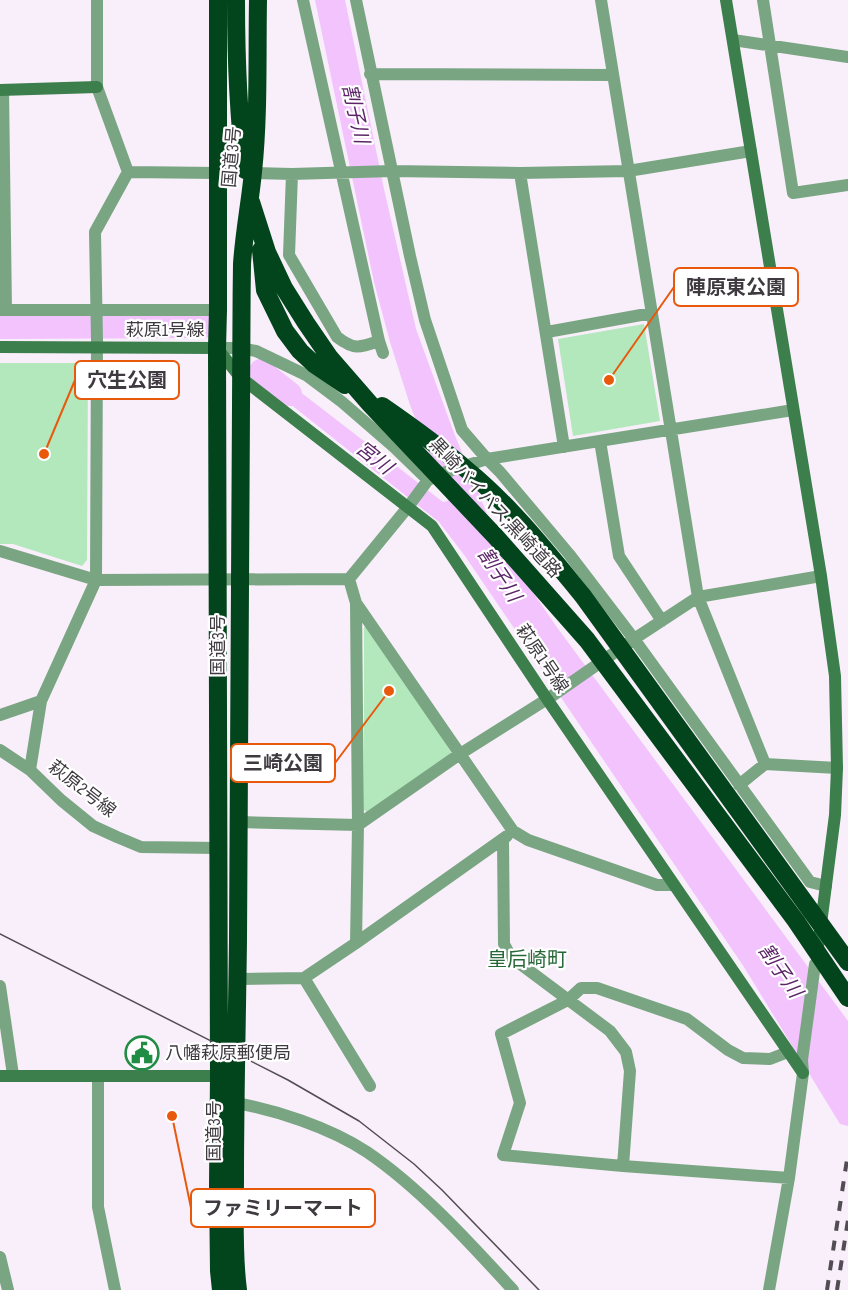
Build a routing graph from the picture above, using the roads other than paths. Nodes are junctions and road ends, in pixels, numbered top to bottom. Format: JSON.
{"nodes":[{"id":1,"x":97,"y":0,"type":"edge"},
{"id":2,"x":218,"y":0,"type":"edge"},
{"id":3,"x":236,"y":0,"type":"edge"},
{"id":4,"x":258,"y":0,"type":"edge"},
{"id":5,"x":303,"y":0,"type":"edge"},
{"id":6,"x":356,"y":0,"type":"edge"},
{"id":7,"x":601,"y":0,"type":"edge"},
{"id":8,"x":726,"y":0,"type":"edge"},
{"id":9,"x":764,"y":0,"type":"edge"},
{"id":10,"x":733,"y":40,"type":"junction"},
{"id":11,"x":771,"y":46,"type":"junction"},
{"id":12,"x":848,"y":57,"type":"edge"},
{"id":13,"x":370,"y":74,"type":"junction"},
{"id":14,"x":613,"y":75,"type":"junction"},
{"id":15,"x":97,"y":87,"type":"junction"},
{"id":16,"x":2,"y":90,"type":"edge"},
{"id":17,"x":751,"y":151,"type":"junction"},
{"id":18,"x":628,"y":171,"type":"junction"},
{"id":19,"x":128,"y":172,"type":"junction"},
{"id":20,"x":389,"y":172,"type":"junction"},
{"id":21,"x":217,"y":173,"type":"junction"},
{"id":22,"x":253,"y":173,"type":"junction"},
{"id":23,"x":344,"y":173,"type":"junction"},
{"id":24,"x":520,"y":173,"type":"junction"},
{"id":25,"x":292,"y":174,"type":"junction"},
{"id":26,"x":848,"y":185,"type":"edge"},
{"id":27,"x":2,"y":226,"type":"edge"},
{"id":28,"x":3,"y":310,"type":"edge"},
{"id":29,"x":218,"y":310,"type":"junction"},
{"id":30,"x":652,"y":313,"type":"junction"},
{"id":31,"x":97,"y":314,"type":"junction"},
{"id":32,"x":547,"y":332,"type":"junction"},
{"id":33,"x":97,"y":344,"type":"junction"},
{"id":34,"x":0,"y":347,"type":"edge"},
{"id":35,"x":216,"y":348,"type":"junction"},
{"id":36,"x":241,"y":348,"type":"junction"},
{"id":37,"x":306,"y":375,"type":"junction"},
{"id":38,"x":240,"y":377,"type":"junction"},
{"id":39,"x":352,"y":390,"type":"junction"},
{"id":40,"x":793,"y":410,"type":"junction"},
{"id":41,"x":671,"y":429,"type":"junction"},
{"id":42,"x":600,"y":441,"type":"junction"},
{"id":43,"x":564,"y":447,"type":"junction"},
{"id":44,"x":487,"y":459,"type":"junction"},
{"id":45,"x":428,"y":480,"type":"junction"},
{"id":46,"x":409,"y":505,"type":"junction"},
{"id":47,"x":0,"y":551,"type":"edge"},
{"id":48,"x":820,"y":576,"type":"junction"},
{"id":49,"x":96,"y":579,"type":"junction"},
{"id":50,"x":239,"y":579,"type":"junction"},
{"id":51,"x":348,"y":579,"type":"junction"},
{"id":52,"x":218,"y":580,"type":"junction"},
{"id":53,"x":698,"y":597,"type":"junction"},
{"id":54,"x":356,"y":603,"type":"junction"},
{"id":55,"x":662,"y":621,"type":"junction"},
{"id":56,"x":634,"y":639,"type":"junction"},
{"id":57,"x":550,"y":698,"type":"junction"},
{"id":58,"x":42,"y":701,"type":"junction"},
{"id":59,"x":0,"y":715,"type":"edge"},
{"id":60,"x":0,"y":750,"type":"edge"},
{"id":61,"x":460,"y":753,"type":"junction"},
{"id":62,"x":765,"y":765,"type":"junction"},
{"id":63,"x":837,"y":768,"type":"junction"},
{"id":64,"x":30,"y":770,"type":"junction"},
{"id":65,"x":739,"y":785,"type":"junction"},
{"id":66,"x":239,"y":822,"type":"junction"},
{"id":67,"x":358,"y":825,"type":"junction"},
{"id":68,"x":508,"y":836,"type":"junction"},
{"id":69,"x":218,"y":848,"type":"junction"},
{"id":70,"x":674,"y":885,"type":"junction"},
{"id":71,"x":826,"y":886,"type":"junction"},
{"id":72,"x":356,"y":943,"type":"junction"},
{"id":73,"x":848,"y":962,"type":"edge"},
{"id":74,"x":304,"y":978,"type":"junction"},
{"id":75,"x":238,"y":979,"type":"junction"},
{"id":76,"x":0,"y":986,"type":"edge"},
{"id":77,"x":848,"y":998,"type":"edge"},
{"id":78,"x":568,"y":1000,"type":"junction"},
{"id":79,"x":788,"y":1052,"type":"junction"},
{"id":80,"x":802,"y":1066,"type":"junction"},
{"id":81,"x":13,"y":1075,"type":"junction"},
{"id":82,"x":0,"y":1076,"type":"edge"},
{"id":83,"x":98,"y":1076,"type":"junction"},
{"id":84,"x":227,"y":1076,"type":"junction"},
{"id":85,"x":370,"y":1086,"type":"dead end"},
{"id":86,"x":227,"y":1101,"type":"junction"},
{"id":87,"x":622,"y":1166,"type":"junction"},
{"id":88,"x":789,"y":1178,"type":"junction"},
{"id":89,"x":0,"y":1257,"type":"edge"},
{"id":90,"x":8,"y":1290,"type":"edge"},
{"id":91,"x":115,"y":1290,"type":"edge"},
{"id":92,"x":221,"y":1290,"type":"edge"},
{"id":93,"x":238,"y":1290,"type":"edge"},
{"id":94,"x":513,"y":1290,"type":"edge"},
{"id":95,"x":769,"y":1290,"type":"edge"}],
"edges":[{"from":1,"to":15,"type":"street"},
{"from":2,"to":21,"type":"highway","name":"国道3号"},
{"from":3,"to":77,"type":"highway","name":"黒崎バイパス;黒崎道路"},
{"from":4,"to":22,"type":"highway","name":"国道3号"},
{"from":5,"to":23,"type":"street"},
{"from":6,"to":13,"type":"street"},
{"from":7,"to":14,"type":"street"},
{"from":8,"to":10,"type":"street"},
{"from":9,"to":11,"type":"street"},
{"from":10,"to":11,"type":"street"},
{"from":10,"to":17,"type":"street"},
{"from":11,"to":12,"type":"street"},
{"from":11,"to":26,"type":"street"},
{"from":13,"to":14,"type":"street"},
{"from":13,"to":20,"type":"street"},
{"from":14,"to":18,"type":"street"},
{"from":15,"to":16,"type":"street"},
{"from":15,"to":19,"type":"street"},
{"from":16,"to":27,"type":"street"},
{"from":17,"to":18,"type":"street"},
{"from":17,"to":40,"type":"street"},
{"from":18,"to":24,"type":"street"},
{"from":18,"to":30,"type":"street"},
{"from":19,"to":21,"type":"street"},
{"from":19,"to":31,"type":"street"},
{"from":20,"to":23,"type":"street"},
{"from":20,"to":24,"type":"street"},
{"from":20,"to":44,"type":"street"},
{"from":21,"to":29,"type":"highway","name":"国道3号"},
{"from":22,"to":25,"type":"street"},
{"from":22,"to":36,"type":"highway","name":"国道3号"},
{"from":22,"to":39,"type":"highway"},
{"from":23,"to":25,"type":"street"},
{"from":23,"to":25,"type":"street"},
{"from":24,"to":32,"type":"street"},
{"from":27,"to":28,"type":"street"},
{"from":28,"to":31,"type":"street"},
{"from":29,"to":31,"type":"street"},
{"from":29,"to":35,"type":"highway","name":"国道3号"},
{"from":30,"to":32,"type":"street"},
{"from":30,"to":41,"type":"street"},
{"from":31,"to":33,"type":"street"},
{"from":32,"to":43,"type":"street"},
{"from":33,"to":34,"type":"street","name":"萩原1号線"},
{"from":33,"to":35,"type":"street","name":"萩原1号線"},
{"from":33,"to":49,"type":"street"},
{"from":35,"to":36,"type":"street"},
{"from":35,"to":38,"type":"street","name":"萩原1号線"},
{"from":35,"to":52,"type":"highway","name":"国道3号"},
{"from":36,"to":37,"type":"street"},
{"from":36,"to":38,"type":"highway","name":"国道3号"},
{"from":37,"to":39,"type":"highway"},
{"from":37,"to":45,"type":"street"},
{"from":38,"to":46,"type":"street","name":"萩原1号線"},
{"from":38,"to":50,"type":"highway","name":"国道3号"},
{"from":39,"to":73,"type":"highway","name":"黒崎バイパス;黒崎道路"},
{"from":40,"to":41,"type":"street"},
{"from":40,"to":48,"type":"street"},
{"from":41,"to":42,"type":"street"},
{"from":41,"to":53,"type":"street"},
{"from":42,"to":43,"type":"street"},
{"from":42,"to":55,"type":"street"},
{"from":43,"to":44,"type":"street"},
{"from":44,"to":45,"type":"street"},
{"from":44,"to":56,"type":"street"},
{"from":45,"to":46,"type":"street"},
{"from":46,"to":51,"type":"street"},
{"from":46,"to":57,"type":"street","name":"萩原1号線"},
{"from":47,"to":49,"type":"street"},
{"from":48,"to":53,"type":"street"},
{"from":48,"to":63,"type":"street"},
{"from":49,"to":52,"type":"street"},
{"from":49,"to":58,"type":"street"},
{"from":50,"to":51,"type":"street"},
{"from":50,"to":52,"type":"street"},
{"from":50,"to":66,"type":"highway","name":"国道3号"},
{"from":51,"to":54,"type":"street"},
{"from":52,"to":69,"type":"highway","name":"国道3号"},
{"from":53,"to":55,"type":"street"},
{"from":53,"to":62,"type":"street"},
{"from":54,"to":61,"type":"street"},
{"from":54,"to":67,"type":"street"},
{"from":55,"to":56,"type":"street"},
{"from":56,"to":57,"type":"street"},
{"from":56,"to":65,"type":"street"},
{"from":57,"to":61,"type":"street"},
{"from":57,"to":70,"type":"street","name":"萩原1号線"},
{"from":58,"to":59,"type":"street"},
{"from":58,"to":64,"type":"street"},
{"from":60,"to":64,"type":"street","name":"萩原2号線"},
{"from":61,"to":67,"type":"street"},
{"from":61,"to":68,"type":"street"},
{"from":62,"to":63,"type":"street"},
{"from":62,"to":65,"type":"street"},
{"from":63,"to":71,"type":"street"},
{"from":64,"to":69,"type":"street","name":"萩原2号線"},
{"from":65,"to":71,"type":"street"},
{"from":66,"to":67,"type":"street"},
{"from":66,"to":75,"type":"highway","name":"国道3号"},
{"from":67,"to":72,"type":"street"},
{"from":68,"to":70,"type":"street"},
{"from":68,"to":72,"type":"street"},
{"from":68,"to":78,"type":"street"},
{"from":69,"to":84,"type":"highway","name":"国道3号"},
{"from":70,"to":79,"type":"street","name":"萩原1号線"},
{"from":71,"to":80,"type":"street"},
{"from":72,"to":74,"type":"street"},
{"from":74,"to":75,"type":"street"},
{"from":74,"to":85,"type":"street"},
{"from":75,"to":84,"type":"highway","name":"国道3号"},
{"from":76,"to":81,"type":"street"},
{"from":78,"to":79,"type":"street"},
{"from":78,"to":87,"type":"street"},
{"from":78,"to":87,"type":"street"},
{"from":79,"to":80,"type":"street","name":"萩原1号線"},
{"from":80,"to":88,"type":"street"},
{"from":81,"to":82,"type":"street"},
{"from":81,"to":83,"type":"street"},
{"from":83,"to":84,"type":"street"},
{"from":83,"to":91,"type":"street"},
{"from":84,"to":86,"type":"highway","name":"国道3号"},
{"from":86,"to":92,"type":"highway","name":"国道3号"},
{"from":86,"to":93,"type":"highway","name":"国道3号"},
{"from":86,"to":94,"type":"street"},
{"from":87,"to":88,"type":"street"},
{"from":88,"to":95,"type":"street"},
{"from":89,"to":90,"type":"street"}]}
